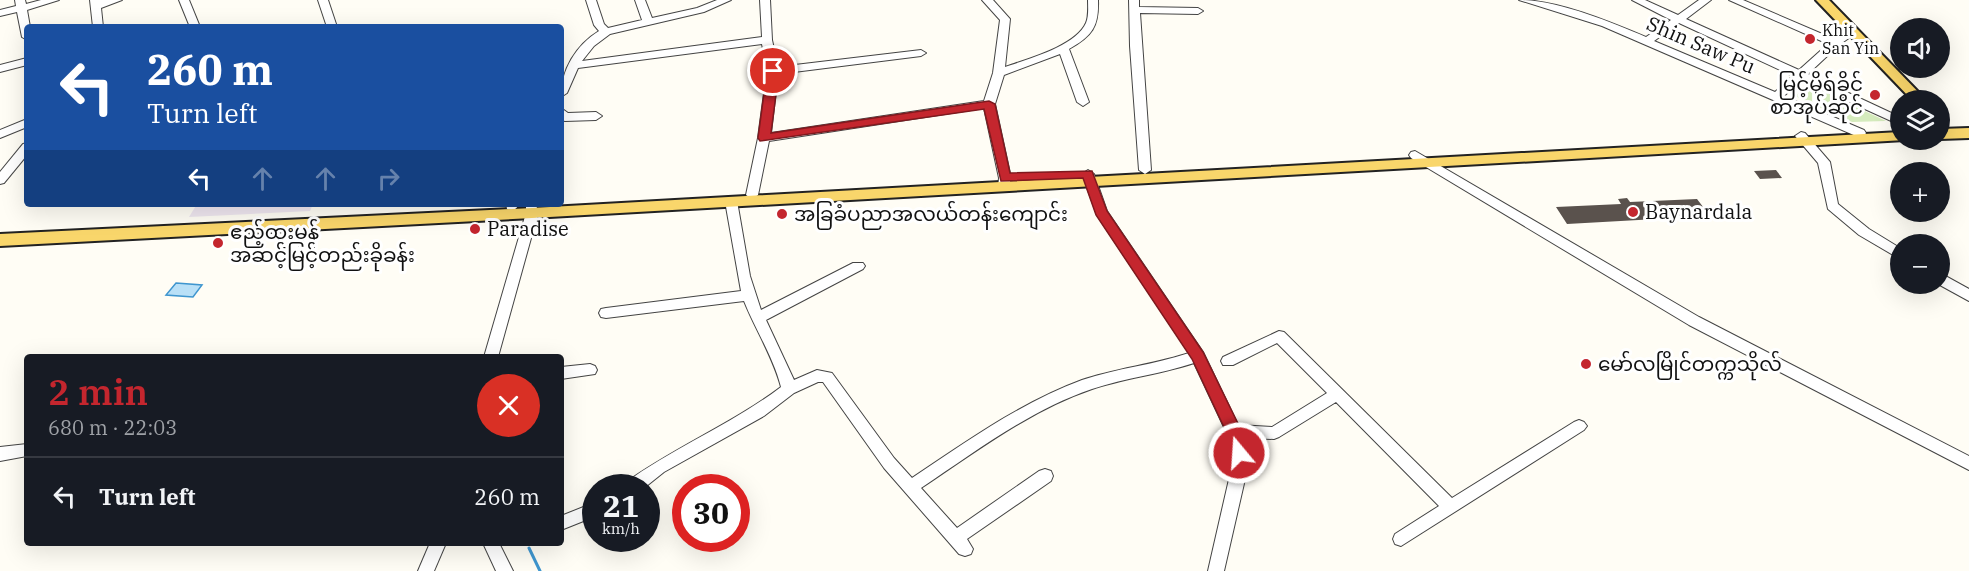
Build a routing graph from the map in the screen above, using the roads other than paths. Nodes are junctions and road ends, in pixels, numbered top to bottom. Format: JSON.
{"nodes":[{"id":1,"x":54,"y":0,"type":"edge"},
{"id":2,"x":117,"y":0,"type":"edge"},
{"id":3,"x":184,"y":0,"type":"edge"},
{"id":4,"x":323,"y":0,"type":"edge"},
{"id":5,"x":591,"y":0,"type":"edge"},
{"id":6,"x":640,"y":0,"type":"edge"},
{"id":7,"x":726,"y":0,"type":"edge"},
{"id":8,"x":765,"y":0,"type":"edge"},
{"id":9,"x":987,"y":0,"type":"edge"},
{"id":10,"x":1093,"y":0,"type":"edge"},
{"id":11,"x":1524,"y":0,"type":"edge"},
{"id":12,"x":1637,"y":0,"type":"edge"},
{"id":13,"x":1706,"y":0,"type":"edge"},
{"id":14,"x":1734,"y":0,"type":"edge"},
{"id":15,"x":1822,"y":0,"type":"edge"},
{"id":16,"x":95,"y":3,"type":"edge"},
{"id":17,"x":1543,"y":3,"type":"edge"},
{"id":18,"x":21,"y":4,"type":"edge"},
{"id":19,"x":1134,"y":5,"type":"edge"},
{"id":20,"x":1198,"y":11,"type":"dead end"},
{"id":21,"x":0,"y":13,"type":"edge"},
{"id":22,"x":1680,"y":19,"type":"junction"},
{"id":23,"x":648,"y":22,"type":"junction"},
{"id":24,"x":25,"y":24,"type":"edge"},
{"id":25,"x":98,"y":24,"type":"edge"},
{"id":26,"x":194,"y":24,"type":"edge"},
{"id":27,"x":331,"y":24,"type":"edge"},
{"id":28,"x":1852,"y":31,"type":"junction"},
{"id":29,"x":606,"y":32,"type":"junction"},
{"id":30,"x":767,"y":40,"type":"junction"},
{"id":31,"x":1647,"y":41,"type":"junction"},
{"id":32,"x":1835,"y":43,"type":"junction"},
{"id":33,"x":1063,"y":48,"type":"junction"},
{"id":34,"x":921,"y":53,"type":"dead end"},
{"id":35,"x":24,"y":62,"type":"edge"},
{"id":36,"x":575,"y":65,"type":"junction"},
{"id":37,"x":0,"y":69,"type":"edge"},
{"id":38,"x":773,"y":71,"type":"junction"},
{"id":39,"x":999,"y":73,"type":"junction"},
{"id":40,"x":1801,"y":75,"type":"junction"},
{"id":41,"x":564,"y":87,"type":"edge"},
{"id":42,"x":1909,"y":90,"type":"edge"},
{"id":43,"x":1776,"y":97,"type":"junction"},
{"id":44,"x":1083,"y":102,"type":"dead end"},
{"id":45,"x":989,"y":104,"type":"junction"},
{"id":46,"x":596,"y":116,"type":"dead end"},
{"id":47,"x":1890,"y":116,"type":"edge"},
{"id":48,"x":564,"y":117,"type":"edge"},
{"id":49,"x":24,"y":124,"type":"edge"},
{"id":50,"x":1969,"y":126,"type":"edge"},
{"id":51,"x":1950,"y":128,"type":"edge"},
{"id":52,"x":1950,"y":130,"type":"edge"},
{"id":53,"x":1890,"y":131,"type":"edge"},
{"id":54,"x":1860,"y":133,"type":"junction"},
{"id":55,"x":1969,"y":133,"type":"edge"},
{"id":56,"x":0,"y":134,"type":"edge"},
{"id":57,"x":1890,"y":137,"type":"edge"},
{"id":58,"x":764,"y":138,"type":"junction"},
{"id":59,"x":1804,"y":139,"type":"junction"},
{"id":60,"x":24,"y":151,"type":"edge"},
{"id":61,"x":1422,"y":160,"type":"junction"},
{"id":62,"x":1145,"y":170,"type":"junction"},
{"id":63,"x":1089,"y":177,"type":"junction"},
{"id":64,"x":0,"y":180,"type":"edge"},
{"id":65,"x":1005,"y":182,"type":"junction"},
{"id":66,"x":752,"y":195,"type":"junction"},
{"id":67,"x":731,"y":201,"type":"junction"},
{"id":68,"x":467,"y":207,"type":"edge"},
{"id":69,"x":522,"y":207,"type":"edge"},
{"id":70,"x":563,"y":207,"type":"edge"},
{"id":71,"x":564,"y":207,"type":"edge"},
{"id":72,"x":532,"y":209,"type":"junction"},
{"id":73,"x":0,"y":230,"type":"edge"},
{"id":74,"x":0,"y":240,"type":"edge"},
{"id":75,"x":1890,"y":248,"type":"edge"},
{"id":76,"x":858,"y":266,"type":"dead end"},
{"id":77,"x":1950,"y":285,"type":"edge"},
{"id":78,"x":748,"y":295,"type":"junction"},
{"id":79,"x":1969,"y":297,"type":"edge"},
{"id":80,"x":606,"y":314,"type":"dead end"},
{"id":81,"x":757,"y":318,"type":"junction"},
{"id":82,"x":492,"y":354,"type":"edge"},
{"id":83,"x":1198,"y":356,"type":"junction"},
{"id":84,"x":1228,"y":361,"type":"dead end"},
{"id":85,"x":590,"y":370,"type":"dead end"},
{"id":86,"x":564,"y":373,"type":"edge"},
{"id":87,"x":789,"y":389,"type":"junction"},
{"id":88,"x":1337,"y":394,"type":"junction"},
{"id":89,"x":1579,"y":426,"type":"dead end"},
{"id":90,"x":1233,"y":431,"type":"junction"},
{"id":91,"x":24,"y":450,"type":"edge"},
{"id":92,"x":0,"y":454,"type":"edge"},
{"id":93,"x":1969,"y":463,"type":"edge"},
{"id":94,"x":650,"y":474,"type":"edge"},
{"id":95,"x":1045,"y":476,"type":"dead end"},
{"id":96,"x":910,"y":487,"type":"junction"},
{"id":97,"x":1449,"y":506,"type":"junction"},
{"id":98,"x":582,"y":515,"type":"edge"},
{"id":99,"x":564,"y":522,"type":"edge"},
{"id":100,"x":1401,"y":539,"type":"dead end"},
{"id":101,"x":437,"y":546,"type":"edge"},
{"id":102,"x":492,"y":546,"type":"edge"},
{"id":103,"x":426,"y":571,"type":"edge"},
{"id":104,"x":505,"y":571,"type":"edge"},
{"id":105,"x":1216,"y":571,"type":"edge"}],
"edges":[{"from":1,"to":18,"type":"street"},
{"from":2,"to":16,"type":"street"},
{"from":3,"to":26,"type":"street"},
{"from":4,"to":27,"type":"street"},
{"from":5,"to":29,"type":"street"},
{"from":6,"to":23,"type":"street"},
{"from":7,"to":23,"type":"street"},
{"from":8,"to":30,"type":"street"},
{"from":9,"to":39,"type":"street"},
{"from":10,"to":33,"type":"street"},
{"from":11,"to":17,"type":"street","name":"Shin Saw Pu"},
{"from":12,"to":22,"type":"street"},
{"from":13,"to":22,"type":"street"},
{"from":14,"to":32,"type":"street"},
{"from":15,"to":28,"type":"main road"},
{"from":16,"to":25,"type":"street"},
{"from":17,"to":31,"type":"street","name":"Shin Saw Pu"},
{"from":18,"to":21,"type":"street"},
{"from":18,"to":24,"type":"street"},
{"from":19,"to":20,"type":"street"},
{"from":19,"to":62,"type":"street"},
{"from":22,"to":31,"type":"street"},
{"from":22,"to":40,"type":"street"},
{"from":23,"to":29,"type":"street"},
{"from":28,"to":32,"type":"street"},
{"from":28,"to":42,"type":"main road"},
{"from":29,"to":36,"type":"street"},
{"from":30,"to":36,"type":"street"},
{"from":30,"to":38,"type":"street"},
{"from":31,"to":43,"type":"street","name":"Shin Saw Pu"},
{"from":32,"to":40,"type":"street"},
{"from":33,"to":39,"type":"street"},
{"from":33,"to":44,"type":"street"},
{"from":34,"to":38,"type":"street"},
{"from":35,"to":37,"type":"street"},
{"from":36,"to":41,"type":"street"},
{"from":38,"to":58,"type":"street"},
{"from":39,"to":45,"type":"street"},
{"from":40,"to":43,"type":"street"},
{"from":40,"to":47,"type":"street"},
{"from":43,"to":54,"type":"street","name":"Shin Saw Pu"},
{"from":45,"to":58,"type":"street"},
{"from":45,"to":65,"type":"street"},
{"from":46,"to":48,"type":"street"},
{"from":49,"to":56,"type":"street"},
{"from":50,"to":51,"type":"main road"},
{"from":52,"to":55,"type":"main road"},
{"from":53,"to":54,"type":"main road"},
{"from":54,"to":59,"type":"main road"},
{"from":57,"to":59,"type":"main road"},
{"from":58,"to":66,"type":"street"},
{"from":59,"to":61,"type":"main road"},
{"from":59,"to":75,"type":"street"},
{"from":60,"to":64,"type":"street"},
{"from":61,"to":62,"type":"main road"},
{"from":61,"to":63,"type":"main road"},
{"from":61,"to":93,"type":"street"},
{"from":62,"to":63,"type":"main road"},
{"from":63,"to":65,"type":"main road"},
{"from":63,"to":83,"type":"street"},
{"from":65,"to":66,"type":"main road"},
{"from":65,"to":67,"type":"main road"},
{"from":66,"to":71,"type":"main road"},
{"from":67,"to":72,"type":"main road"},
{"from":67,"to":78,"type":"street"},
{"from":68,"to":73,"type":"main road"},
{"from":69,"to":72,"type":"main road"},
{"from":70,"to":72,"type":"main road"},
{"from":72,"to":74,"type":"main road"},
{"from":72,"to":82,"type":"street"},
{"from":76,"to":81,"type":"street"},
{"from":77,"to":79,"type":"street"},
{"from":78,"to":80,"type":"street"},
{"from":78,"to":81,"type":"street"},
{"from":81,"to":87,"type":"street"},
{"from":83,"to":90,"type":"street"},
{"from":83,"to":96,"type":"street"},
{"from":84,"to":88,"type":"street"},
{"from":85,"to":86,"type":"street"},
{"from":87,"to":94,"type":"street"},
{"from":87,"to":96,"type":"street"},
{"from":88,"to":90,"type":"street"},
{"from":88,"to":97,"type":"street"},
{"from":89,"to":97,"type":"street"},
{"from":90,"to":105,"type":"street"},
{"from":91,"to":92,"type":"street"},
{"from":95,"to":96,"type":"street"},
{"from":97,"to":100,"type":"street"},
{"from":98,"to":99,"type":"street"},
{"from":101,"to":103,"type":"street"},
{"from":102,"to":104,"type":"street"}]}
